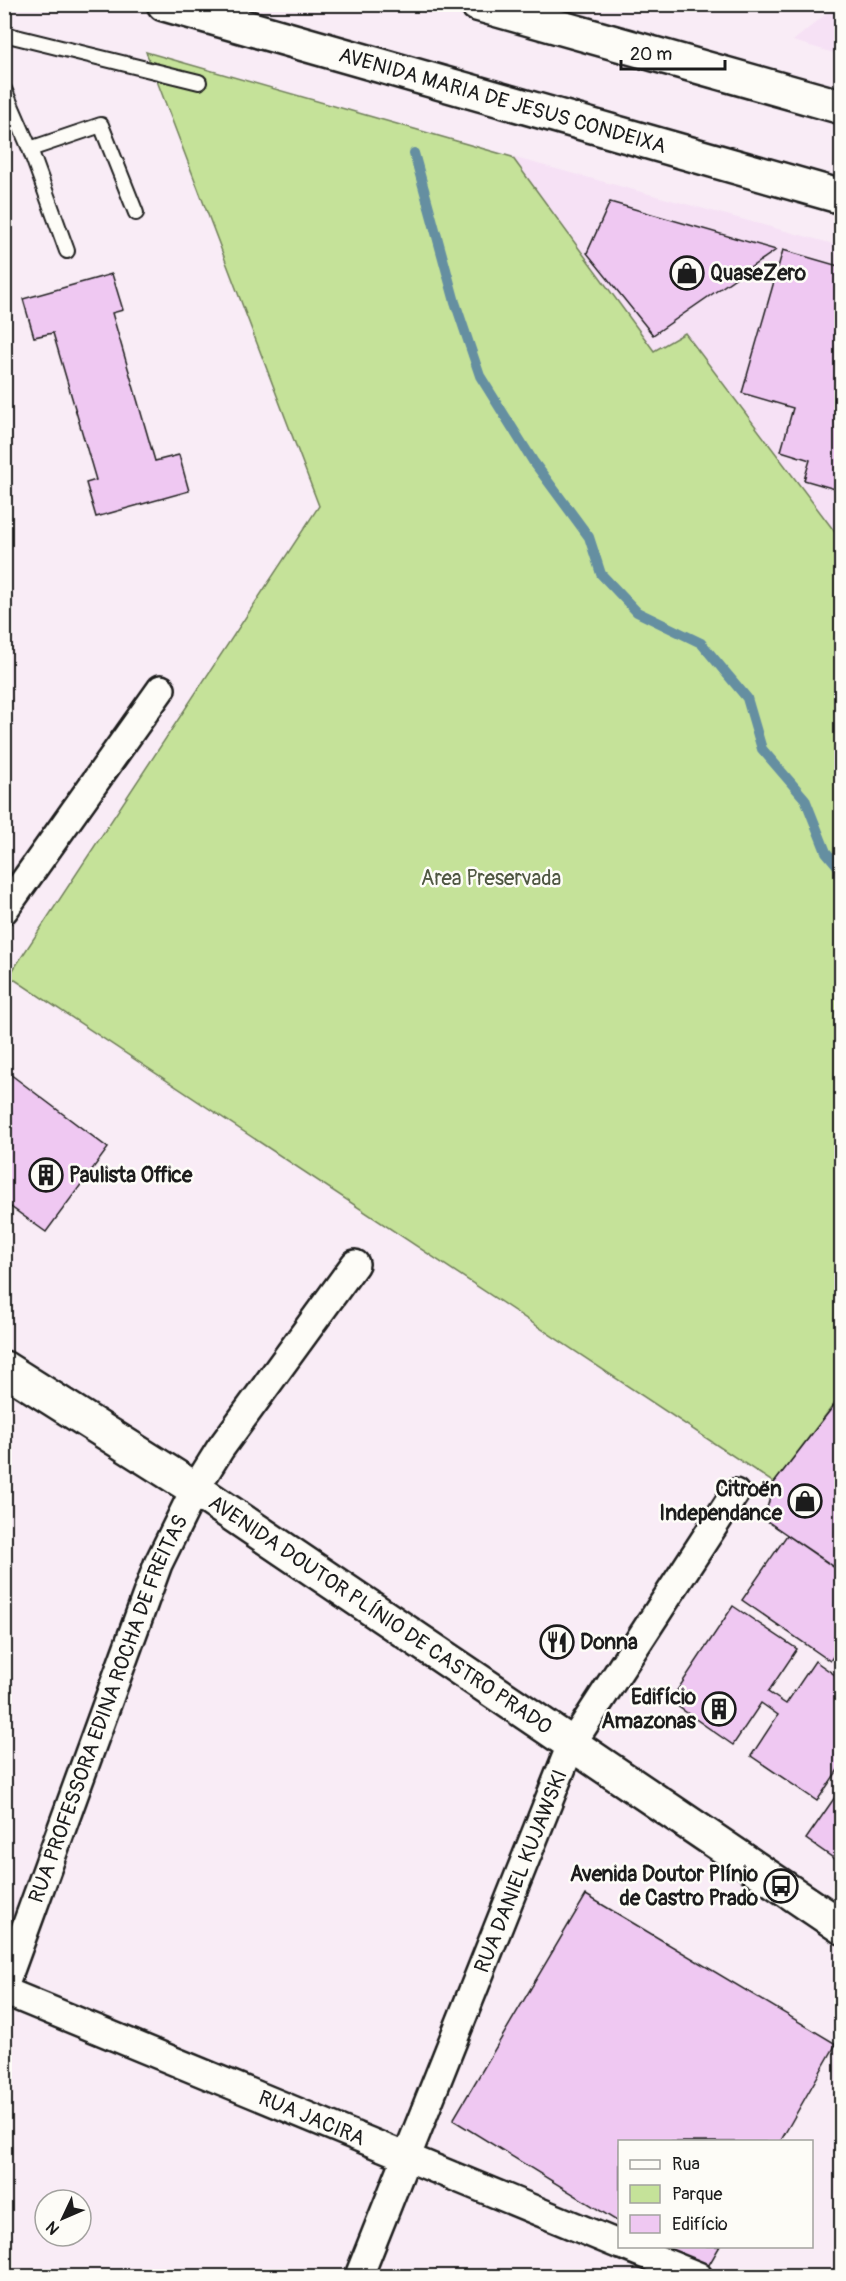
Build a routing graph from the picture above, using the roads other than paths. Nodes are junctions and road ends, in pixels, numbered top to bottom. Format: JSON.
{"nodes":[{"id":1,"x":164,"y":4,"type":"edge"},
{"id":2,"x":477,"y":4,"type":"edge"},
{"id":3,"x":4,"y":34,"type":"edge"},
{"id":4,"x":199,"y":82,"type":"dead end"},
{"id":5,"x":4,"y":89,"type":"edge"},
{"id":6,"x":842,"y":107,"type":"edge"},
{"id":7,"x":30,"y":149,"type":"junction"},
{"id":8,"x":842,"y":197,"type":"edge"},
{"id":9,"x":136,"y":213,"type":"dead end"},
{"id":10,"x":67,"y":251,"type":"dead end"},
{"id":11,"x":162,"y":689,"type":"dead end"},
{"id":12,"x":4,"y":910,"type":"edge"},
{"id":13,"x":355,"y":1264,"type":"dead end"},
{"id":14,"x":4,"y":1368,"type":"edge"},
{"id":15,"x":195,"y":1489,"type":"junction"},
{"id":16,"x":735,"y":1493,"type":"dead end"},
{"id":17,"x":571,"y":1744,"type":"junction"},
{"id":18,"x":842,"y":1927,"type":"edge"},
{"id":19,"x":4,"y":1989,"type":"edge"},
{"id":20,"x":406,"y":2158,"type":"junction"},
{"id":21,"x":618,"y":2244,"type":"edge"},
{"id":22,"x":627,"y":2248,"type":"edge"},
{"id":23,"x":359,"y":2277,"type":"edge"},
{"id":24,"x":698,"y":2277,"type":"edge"}],
"edges":[{"from":1,"to":8,"type":"main road","name":"AVENIDA MARIA DE JESUS CONDEIXA"},
{"from":2,"to":6,"type":"main road"},
{"from":3,"to":4,"type":"lane"},
{"from":5,"to":7,"type":"lane"},
{"from":7,"to":9,"type":"lane"},
{"from":7,"to":10,"type":"lane"},
{"from":11,"to":12,"type":"street"},
{"from":13,"to":15,"type":"street","name":"RUA PROFESSORA EDINA ROCHA DE FREITAS"},
{"from":14,"to":15,"type":"main road","name":"AVENIDA DOUTOR PLÍNIO DE CASTRO PRADO"},
{"from":15,"to":17,"type":"main road","name":"AVENIDA DOUTOR PLÍNIO DE CASTRO PRADO"},
{"from":15,"to":19,"type":"street","name":"RUA PROFESSORA EDINA ROCHA DE FREITAS"},
{"from":16,"to":17,"type":"street","name":"RUA DANIEL KUJAWSKI"},
{"from":17,"to":18,"type":"main road","name":"AVENIDA DOUTOR PLÍNIO DE CASTRO PRADO"},
{"from":17,"to":20,"type":"street","name":"RUA DANIEL KUJAWSKI"},
{"from":19,"to":20,"type":"street","name":"RUA JACIRA"},
{"from":20,"to":21,"type":"street","name":"RUA JACIRA"},
{"from":20,"to":23,"type":"street","name":"RUA DANIEL KUJAWSKI"},
{"from":22,"to":24,"type":"street","name":"RUA JACIRA"}]}
